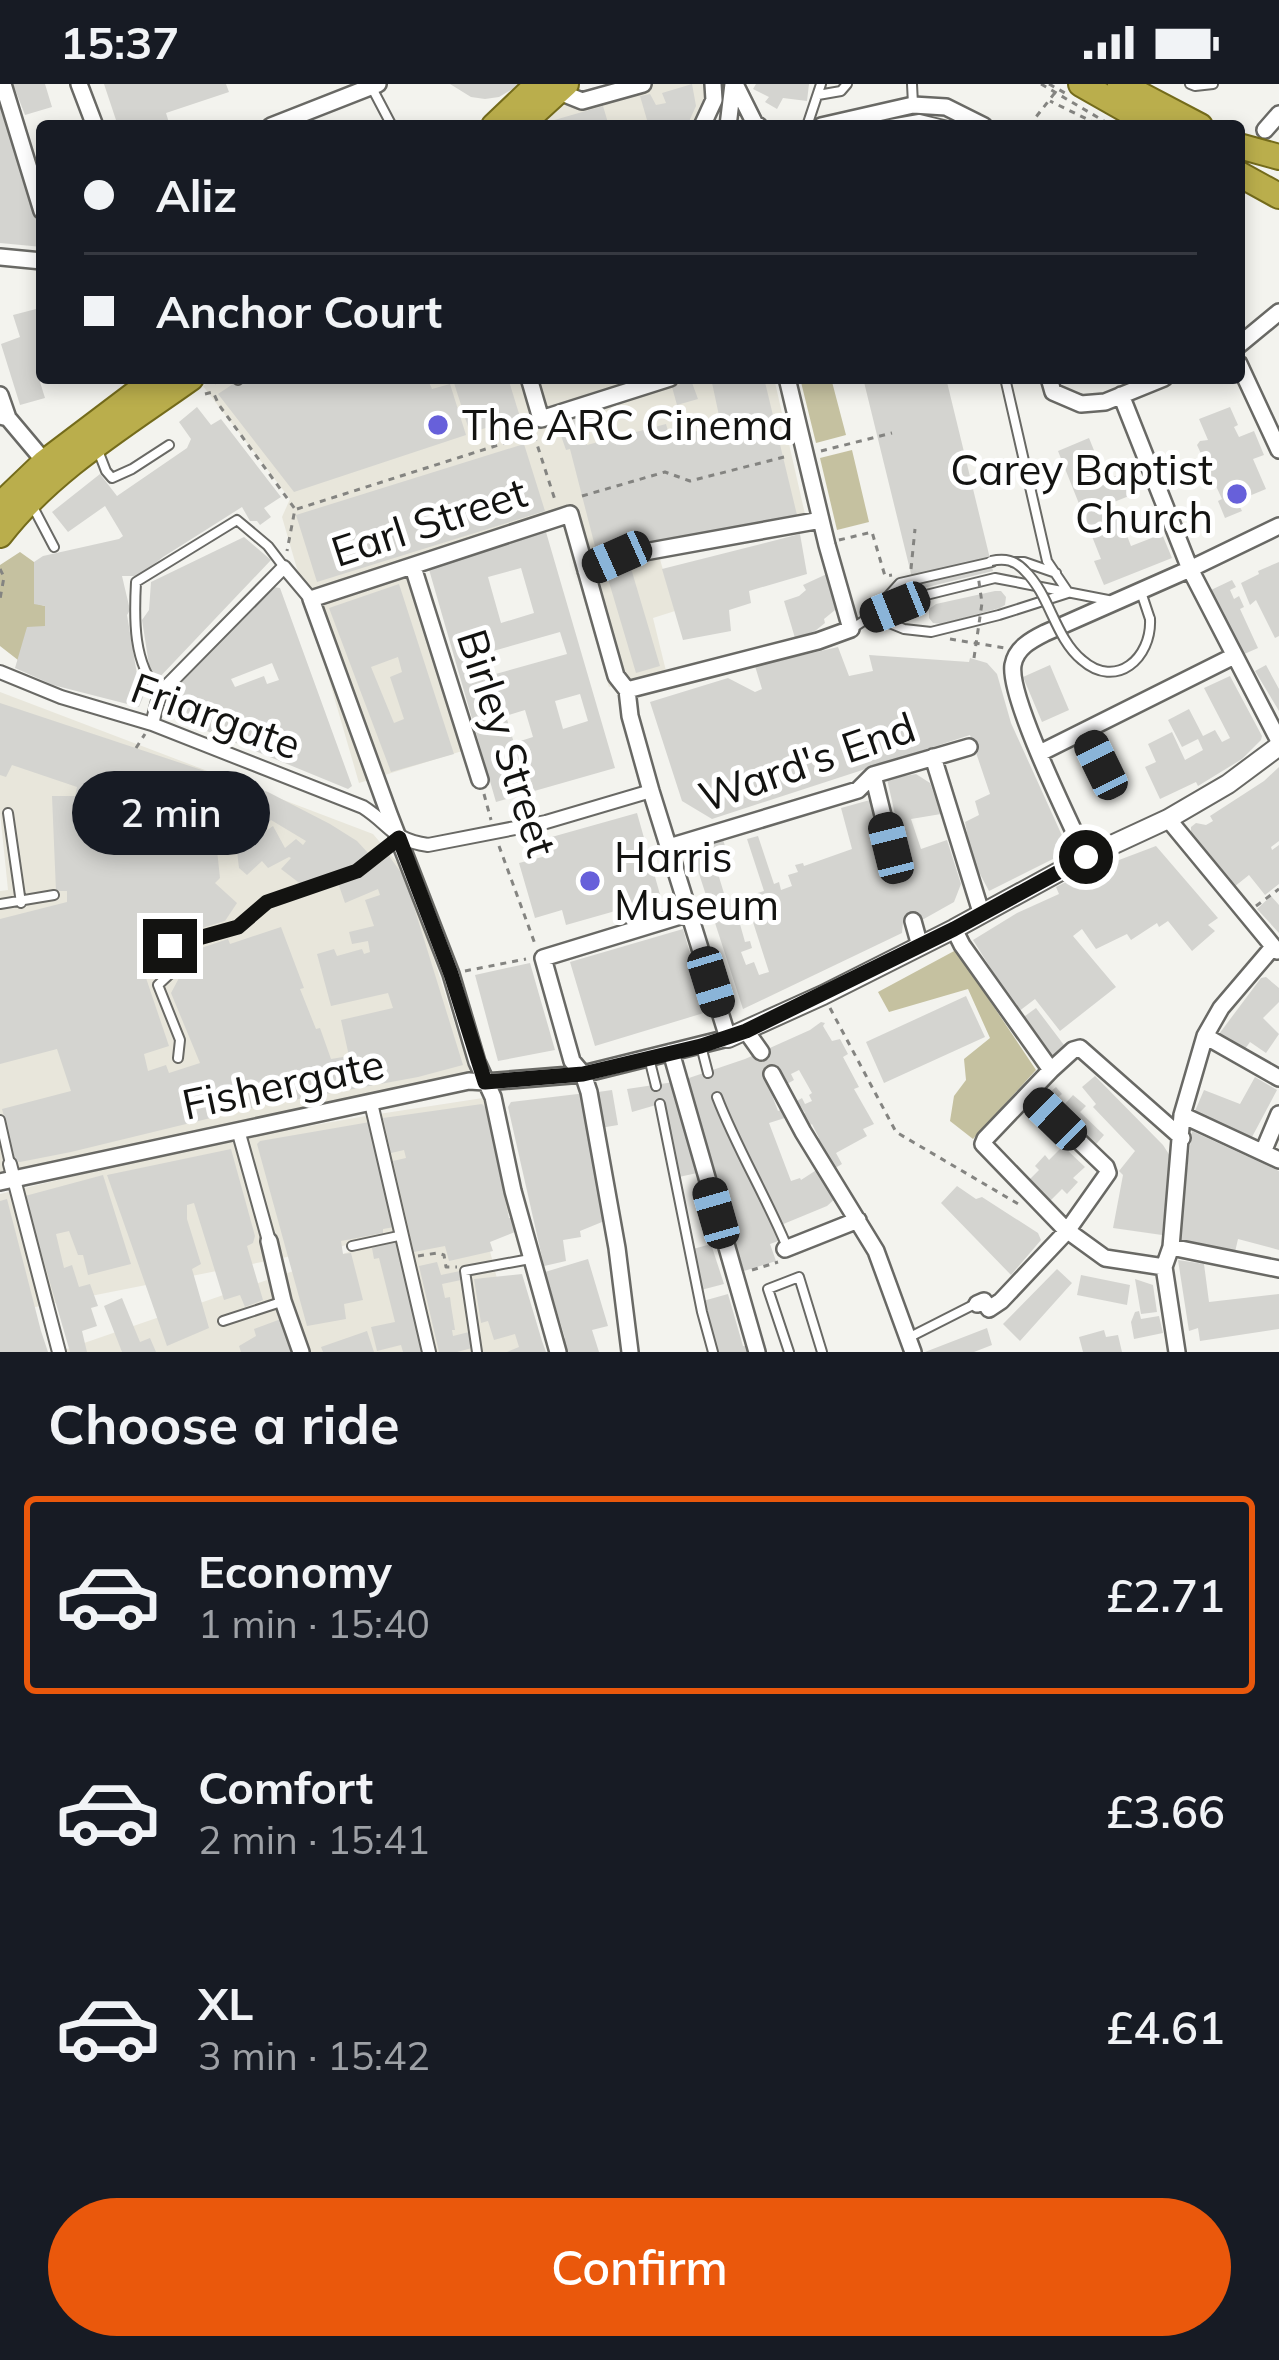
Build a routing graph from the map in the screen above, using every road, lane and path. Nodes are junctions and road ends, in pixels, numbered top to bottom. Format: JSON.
{"nodes":[{"id":1,"x":3,"y":84,"type":"edge"},
{"id":2,"x":79,"y":84,"type":"edge"},
{"id":3,"x":316,"y":84,"type":"edge"},
{"id":4,"x":713,"y":84,"type":"edge"},
{"id":5,"x":734,"y":84,"type":"edge"},
{"id":6,"x":821,"y":84,"type":"edge"},
{"id":7,"x":847,"y":84,"type":"edge"},
{"id":8,"x":912,"y":84,"type":"edge"},
{"id":9,"x":1041,"y":84,"type":"edge"},
{"id":10,"x":1120,"y":84,"type":"edge"},
{"id":11,"x":1190,"y":84,"type":"edge"},
{"id":12,"x":1213,"y":84,"type":"edge"},
{"id":13,"x":375,"y":85,"type":"edge"},
{"id":14,"x":634,"y":85,"type":"edge"},
{"id":15,"x":554,"y":86,"type":"edge"},
{"id":16,"x":1070,"y":87,"type":"edge"},
{"id":17,"x":817,"y":95,"type":"junction"},
{"id":18,"x":1050,"y":100,"type":"junction"},
{"id":19,"x":324,"y":105,"type":"junction"},
{"id":20,"x":913,"y":105,"type":"junction"},
{"id":21,"x":1279,"y":114,"type":"edge"},
{"id":22,"x":92,"y":120,"type":"edge"},
{"id":23,"x":286,"y":120,"type":"edge"},
{"id":24,"x":388,"y":120,"type":"edge"},
{"id":25,"x":503,"y":120,"type":"edge"},
{"id":26,"x":525,"y":120,"type":"edge"},
{"id":27,"x":705,"y":120,"type":"edge"},
{"id":28,"x":729,"y":120,"type":"edge"},
{"id":29,"x":752,"y":120,"type":"edge"},
{"id":30,"x":810,"y":120,"type":"edge"},
{"id":31,"x":847,"y":120,"type":"edge"},
{"id":32,"x":972,"y":120,"type":"edge"},
{"id":33,"x":1034,"y":120,"type":"edge"},
{"id":34,"x":1088,"y":120,"type":"edge"},
{"id":35,"x":1101,"y":120,"type":"edge"},
{"id":36,"x":1142,"y":120,"type":"edge"},
{"id":37,"x":1189,"y":120,"type":"edge"},
{"id":38,"x":1265,"y":130,"type":"dead end"},
{"id":39,"x":1245,"y":148,"type":"edge"},
{"id":40,"x":1279,"y":157,"type":"edge"},
{"id":41,"x":1245,"y":177,"type":"edge"},
{"id":42,"x":36,"y":191,"type":"edge"},
{"id":43,"x":1279,"y":196,"type":"edge"},
{"id":44,"x":0,"y":257,"type":"edge"},
{"id":45,"x":36,"y":260,"type":"edge"},
{"id":46,"x":1279,"y":311,"type":"edge"},
{"id":47,"x":1245,"y":340,"type":"edge"},
{"id":48,"x":1245,"y":377,"type":"edge"},
{"id":49,"x":148,"y":384,"type":"edge"},
{"id":50,"x":198,"y":384,"type":"edge"},
{"id":51,"x":531,"y":384,"type":"edge"},
{"id":52,"x":651,"y":384,"type":"edge"},
{"id":53,"x":789,"y":384,"type":"edge"},
{"id":54,"x":1006,"y":384,"type":"edge"},
{"id":55,"x":1051,"y":384,"type":"edge"},
{"id":56,"x":1149,"y":384,"type":"edge"},
{"id":57,"x":213,"y":392,"type":"dead end"},
{"id":58,"x":0,"y":395,"type":"edge"},
{"id":59,"x":1121,"y":395,"type":"junction"},
{"id":60,"x":4,"y":417,"type":"edge"},
{"id":61,"x":892,"y":434,"type":"dead end"},
{"id":62,"x":169,"y":445,"type":"dead end"},
{"id":63,"x":97,"y":447,"type":"junction"},
{"id":64,"x":1279,"y":450,"type":"edge"},
{"id":65,"x":804,"y":455,"type":"junction"},
{"id":66,"x":45,"y":462,"type":"junction"},
{"id":67,"x":582,"y":496,"type":"dead end"},
{"id":68,"x":29,"y":501,"type":"junction"},
{"id":69,"x":0,"y":505,"type":"edge"},
{"id":70,"x":295,"y":509,"type":"junction"},
{"id":71,"x":564,"y":512,"type":"junction"},
{"id":72,"x":821,"y":520,"type":"junction"},
{"id":73,"x":1279,"y":526,"type":"edge"},
{"id":74,"x":915,"y":529,"type":"dead end"},
{"id":75,"x":0,"y":535,"type":"edge"},
{"id":76,"x":827,"y":545,"type":"junction"},
{"id":77,"x":54,"y":547,"type":"dead end"},
{"id":78,"x":991,"y":561,"type":"dead end"},
{"id":79,"x":284,"y":567,"type":"junction"},
{"id":80,"x":413,"y":567,"type":"junction"},
{"id":81,"x":0,"y":569,"type":"edge"},
{"id":82,"x":1190,"y":569,"type":"junction"},
{"id":83,"x":586,"y":571,"type":"junction"},
{"id":84,"x":910,"y":572,"type":"dead end"},
{"id":85,"x":1055,"y":573,"type":"junction"},
{"id":86,"x":898,"y":574,"type":"dead end"},
{"id":87,"x":978,"y":575,"type":"dead end"},
{"id":88,"x":1140,"y":591,"type":"junction"},
{"id":89,"x":1069,"y":593,"type":"junction"},
{"id":90,"x":0,"y":599,"type":"edge"},
{"id":91,"x":311,"y":599,"type":"junction"},
{"id":92,"x":1113,"y":601,"type":"junction"},
{"id":93,"x":868,"y":618,"type":"junction"},
{"id":94,"x":851,"y":629,"type":"junction"},
{"id":95,"x":1234,"y":656,"type":"junction"},
{"id":96,"x":974,"y":658,"type":"dead end"},
{"id":97,"x":0,"y":672,"type":"edge"},
{"id":98,"x":627,"y":690,"type":"junction"},
{"id":99,"x":160,"y":693,"type":"junction"},
{"id":100,"x":152,"y":724,"type":"junction"},
{"id":101,"x":1085,"y":732,"type":"junction"},
{"id":102,"x":1279,"y":743,"type":"edge"},
{"id":103,"x":969,"y":747,"type":"dead end"},
{"id":104,"x":1040,"y":753,"type":"junction"},
{"id":105,"x":933,"y":757,"type":"junction"},
{"id":106,"x":1101,"y":765,"type":"dead end"},
{"id":107,"x":873,"y":775,"type":"junction"},
{"id":108,"x":480,"y":780,"type":"joint"},
{"id":109,"x":651,"y":791,"type":"junction"},
{"id":110,"x":8,"y":813,"type":"dead end"},
{"id":111,"x":1168,"y":819,"type":"junction"},
{"id":112,"x":494,"y":832,"type":"junction"},
{"id":113,"x":399,"y":838,"type":"junction"},
{"id":114,"x":669,"y":847,"type":"junction"},
{"id":115,"x":891,"y":848,"type":"dead end"},
{"id":116,"x":1086,"y":857,"type":"junction"},
{"id":117,"x":1279,"y":889,"type":"edge"},
{"id":118,"x":54,"y":896,"type":"dead end"},
{"id":119,"x":21,"y":903,"type":"junction"},
{"id":120,"x":0,"y":904,"type":"edge"},
{"id":121,"x":981,"y":912,"type":"junction"},
{"id":122,"x":689,"y":913,"type":"junction"},
{"id":123,"x":1245,"y":914,"type":"junction"},
{"id":124,"x":913,"y":921,"type":"dead end"},
{"id":125,"x":954,"y":929,"type":"junction"},
{"id":126,"x":920,"y":946,"type":"junction"},
{"id":127,"x":1276,"y":950,"type":"edge"},
{"id":128,"x":543,"y":958,"type":"junction"},
{"id":129,"x":451,"y":974,"type":"junction"},
{"id":130,"x":823,"y":995,"type":"junction"},
{"id":131,"x":737,"y":1035,"type":"junction"},
{"id":132,"x":1205,"y":1036,"type":"junction"},
{"id":133,"x":701,"y":1046,"type":"junction"},
{"id":134,"x":671,"y":1052,"type":"junction"},
{"id":135,"x":761,"y":1052,"type":"dead end"},
{"id":136,"x":178,"y":1058,"type":"dead end"},
{"id":137,"x":649,"y":1058,"type":"junction"},
{"id":138,"x":1051,"y":1070,"type":"junction"},
{"id":139,"x":708,"y":1072,"type":"dead end"},
{"id":140,"x":583,"y":1074,"type":"junction"},
{"id":141,"x":772,"y":1074,"type":"dead end"},
{"id":142,"x":1279,"y":1078,"type":"edge"},
{"id":143,"x":485,"y":1082,"type":"junction"},
{"id":144,"x":656,"y":1086,"type":"dead end"},
{"id":145,"x":1030,"y":1094,"type":"junction"},
{"id":146,"x":717,"y":1097,"type":"dead end"},
{"id":147,"x":370,"y":1102,"type":"junction"},
{"id":148,"x":660,"y":1104,"type":"dead end"},
{"id":149,"x":1279,"y":1114,"type":"edge"},
{"id":150,"x":1182,"y":1115,"type":"junction"},
{"id":151,"x":0,"y":1120,"type":"edge"},
{"id":152,"x":240,"y":1137,"type":"junction"},
{"id":153,"x":1182,"y":1138,"type":"junction"},
{"id":154,"x":1271,"y":1156,"type":"edge"},
{"id":155,"x":8,"y":1175,"type":"edge"},
{"id":156,"x":1029,"y":1211,"type":"dead end"},
{"id":157,"x":858,"y":1220,"type":"junction"},
{"id":158,"x":1066,"y":1231,"type":"junction"},
{"id":159,"x":403,"y":1235,"type":"junction"},
{"id":160,"x":269,"y":1241,"type":"joint"},
{"id":161,"x":352,"y":1246,"type":"dead end"},
{"id":162,"x":1171,"y":1247,"type":"junction"},
{"id":163,"x":786,"y":1249,"type":"junction"},
{"id":164,"x":404,"y":1257,"type":"junction"},
{"id":165,"x":530,"y":1259,"type":"junction"},
{"id":166,"x":1164,"y":1267,"type":"junction"},
{"id":167,"x":1279,"y":1269,"type":"edge"},
{"id":168,"x":465,"y":1271,"type":"junction"},
{"id":169,"x":734,"y":1276,"type":"junction"},
{"id":170,"x":283,"y":1301,"type":"junction"},
{"id":171,"x":977,"y":1304,"type":"joint"},
{"id":172,"x":223,"y":1321,"type":"dead end"},
{"id":173,"x":910,"y":1345,"type":"edge"},
{"id":174,"x":59,"y":1352,"type":"edge"},
{"id":175,"x":301,"y":1352,"type":"edge"},
{"id":176,"x":428,"y":1352,"type":"edge"},
{"id":177,"x":477,"y":1352,"type":"edge"},
{"id":178,"x":558,"y":1352,"type":"edge"},
{"id":179,"x":630,"y":1352,"type":"edge"},
{"id":180,"x":713,"y":1352,"type":"edge"},
{"id":181,"x":758,"y":1352,"type":"edge"},
{"id":182,"x":789,"y":1352,"type":"edge"},
{"id":183,"x":822,"y":1352,"type":"edge"},
{"id":184,"x":1177,"y":1352,"type":"edge"}],
"edges":[{"from":1,"to":42,"type":"street"},
{"from":2,"to":22,"type":"street"},
{"from":3,"to":19,"type":"street"},
{"from":4,"to":27,"type":"street"},
{"from":5,"to":28,"type":"street"},
{"from":5,"to":29,"type":"street"},
{"from":6,"to":17,"type":"lane"},
{"from":7,"to":17,"type":"lane"},
{"from":8,"to":20,"type":"lane"},
{"from":9,"to":35,"type":"path","bridge":true},
{"from":10,"to":37,"type":"highway"},
{"from":11,"to":12,"type":"lane"},
{"from":13,"to":19,"type":"street"},
{"from":13,"to":24,"type":"lane"},
{"from":14,"to":15,"type":"street"},
{"from":15,"to":25,"type":"highway"},
{"from":15,"to":26,"type":"highway"},
{"from":16,"to":18,"type":"path"},
{"from":16,"to":36,"type":"highway"},
{"from":17,"to":30,"type":"lane"},
{"from":18,"to":33,"type":"path"},
{"from":18,"to":34,"type":"path","bridge":true},
{"from":19,"to":23,"type":"street"},
{"from":20,"to":31,"type":"street"},
{"from":20,"to":32,"type":"street"},
{"from":21,"to":38,"type":"street"},
{"from":39,"to":40,"type":"highway"},
{"from":41,"to":43,"type":"highway"},
{"from":44,"to":45,"type":"street"},
{"from":46,"to":47,"type":"street"},
{"from":48,"to":64,"type":"street"},
{"from":49,"to":66,"type":"highway"},
{"from":50,"to":63,"type":"highway"},
{"from":51,"to":52,"type":"street"},
{"from":53,"to":65,"type":"street"},
{"from":54,"to":85,"type":"lane"},
{"from":55,"to":59,"type":"street"},
{"from":56,"to":59,"type":"street"},
{"from":57,"to":70,"type":"path"},
{"from":58,"to":60,"type":"street"},
{"from":59,"to":82,"type":"street"},
{"from":60,"to":66,"type":"street"},
{"from":61,"to":65,"type":"path"},
{"from":62,"to":63,"type":"lane"},
{"from":63,"to":68,"type":"highway"},
{"from":65,"to":67,"type":"path"},
{"from":65,"to":72,"type":"street"},
{"from":66,"to":69,"type":"highway"},
{"from":68,"to":75,"type":"highway"},
{"from":68,"to":77,"type":"lane"},
{"from":70,"to":71,"type":"path"},
{"from":70,"to":79,"type":"path"},
{"from":71,"to":80,"type":"street","name":"Earl Street"},
{"from":71,"to":83,"type":"street"},
{"from":72,"to":76,"type":"street"},
{"from":72,"to":83,"type":"street"},
{"from":73,"to":82,"type":"street"},
{"from":74,"to":84,"type":"path"},
{"from":76,"to":86,"type":"path"},
{"from":76,"to":94,"type":"street"},
{"from":78,"to":88,"type":"lane","bridge":true},
{"from":79,"to":91,"type":"street"},
{"from":79,"to":99,"type":"street"},
{"from":79,"to":99,"type":"lane"},
{"from":80,"to":91,"type":"street","name":"Earl Street"},
{"from":80,"to":108,"type":"street","name":"Birley Street"},
{"from":81,"to":90,"type":"path"},
{"from":82,"to":88,"type":"street"},
{"from":82,"to":95,"type":"street"},
{"from":83,"to":98,"type":"street"},
{"from":85,"to":89,"type":"lane"},
{"from":85,"to":93,"type":"lane"},
{"from":87,"to":96,"type":"path","bridge":true},
{"from":88,"to":92,"type":"street"},
{"from":89,"to":92,"type":"lane"},
{"from":89,"to":93,"type":"lane"},
{"from":89,"to":93,"type":"lane"},
{"from":91,"to":113,"type":"street"},
{"from":92,"to":104,"type":"street"},
{"from":93,"to":94,"type":"lane"},
{"from":94,"to":98,"type":"street"},
{"from":95,"to":101,"type":"street"},
{"from":95,"to":102,"type":"street"},
{"from":97,"to":100,"type":"street","name":"Friargate"},
{"from":98,"to":109,"type":"street"},
{"from":99,"to":100,"type":"street"},
{"from":100,"to":113,"type":"street","name":"Friargate"},
{"from":101,"to":104,"type":"street"},
{"from":101,"to":106,"type":"lane"},
{"from":102,"to":111,"type":"street"},
{"from":103,"to":105,"type":"street","name":"Ward's End"},
{"from":104,"to":116,"type":"street"},
{"from":105,"to":107,"type":"street","name":"Ward's End"},
{"from":105,"to":121,"type":"street"},
{"from":107,"to":114,"type":"street","name":"Ward's End"},
{"from":107,"to":115,"type":"street"},
{"from":108,"to":112,"type":"path","name":"Birley Street"},
{"from":109,"to":112,"type":"street"},
{"from":109,"to":114,"type":"street"},
{"from":110,"to":119,"type":"lane"},
{"from":111,"to":116,"type":"street"},
{"from":111,"to":123,"type":"street"},
{"from":112,"to":113,"type":"street"},
{"from":112,"to":128,"type":"path","name":"Birley Street"},
{"from":113,"to":129,"type":"street"},
{"from":113,"to":136,"type":"lane"},
{"from":114,"to":122,"type":"street"},
{"from":116,"to":121,"type":"street"},
{"from":117,"to":123,"type":"path"},
{"from":118,"to":119,"type":"lane"},
{"from":119,"to":120,"type":"lane"},
{"from":121,"to":125,"type":"street"},
{"from":122,"to":128,"type":"street"},
{"from":122,"to":131,"type":"street"},
{"from":123,"to":127,"type":"street"},
{"from":124,"to":126,"type":"street"},
{"from":125,"to":126,"type":"street"},
{"from":125,"to":138,"type":"street"},
{"from":126,"to":130,"type":"street"},
{"from":127,"to":132,"type":"street"},
{"from":128,"to":129,"type":"path"},
{"from":128,"to":140,"type":"street"},
{"from":129,"to":143,"type":"street"},
{"from":130,"to":131,"type":"street"},
{"from":130,"to":156,"type":"path"},
{"from":131,"to":133,"type":"street","name":"Fishergate"},
{"from":131,"to":135,"type":"street"},
{"from":132,"to":142,"type":"street"},
{"from":132,"to":150,"type":"street"},
{"from":133,"to":134,"type":"street","name":"Fishergate"},
{"from":133,"to":139,"type":"lane"},
{"from":134,"to":137,"type":"street","name":"Fishergate"},
{"from":134,"to":169,"type":"street"},
{"from":137,"to":140,"type":"street","name":"Fishergate"},
{"from":137,"to":144,"type":"lane"},
{"from":138,"to":145,"type":"street"},
{"from":138,"to":153,"type":"street"},
{"from":140,"to":143,"type":"street","name":"Fishergate"},
{"from":140,"to":179,"type":"street"},
{"from":141,"to":157,"type":"street"},
{"from":143,"to":147,"type":"street","name":"Fishergate"},
{"from":143,"to":165,"type":"street"},
{"from":145,"to":158,"type":"street"},
{"from":145,"to":158,"type":"street"},
{"from":146,"to":163,"type":"lane"},
{"from":147,"to":152,"type":"street","name":"Fishergate"},
{"from":147,"to":159,"type":"street"},
{"from":148,"to":180,"type":"lane"},
{"from":149,"to":154,"type":"street"},
{"from":150,"to":153,"type":"street"},
{"from":150,"to":154,"type":"street"},
{"from":151,"to":155,"type":"lane"},
{"from":152,"to":155,"type":"street","name":"Fishergate"},
{"from":152,"to":160,"type":"street"},
{"from":153,"to":162,"type":"street"},
{"from":155,"to":174,"type":"street"},
{"from":157,"to":163,"type":"street"},
{"from":157,"to":173,"type":"street"},
{"from":158,"to":166,"type":"street"},
{"from":158,"to":171,"type":"street"},
{"from":159,"to":161,"type":"lane"},
{"from":159,"to":164,"type":"street"},
{"from":160,"to":170,"type":"street"},
{"from":162,"to":166,"type":"street"},
{"from":162,"to":167,"type":"street"},
{"from":163,"to":169,"type":"path"},
{"from":164,"to":168,"type":"path"},
{"from":164,"to":176,"type":"street"},
{"from":165,"to":168,"type":"lane"},
{"from":165,"to":178,"type":"street"},
{"from":166,"to":184,"type":"street"},
{"from":168,"to":177,"type":"lane"},
{"from":169,"to":181,"type":"street"},
{"from":170,"to":172,"type":"lane"},
{"from":170,"to":175,"type":"street"},
{"from":171,"to":173,"type":"lane"},
{"from":182,"to":183,"type":"lane"}]}
